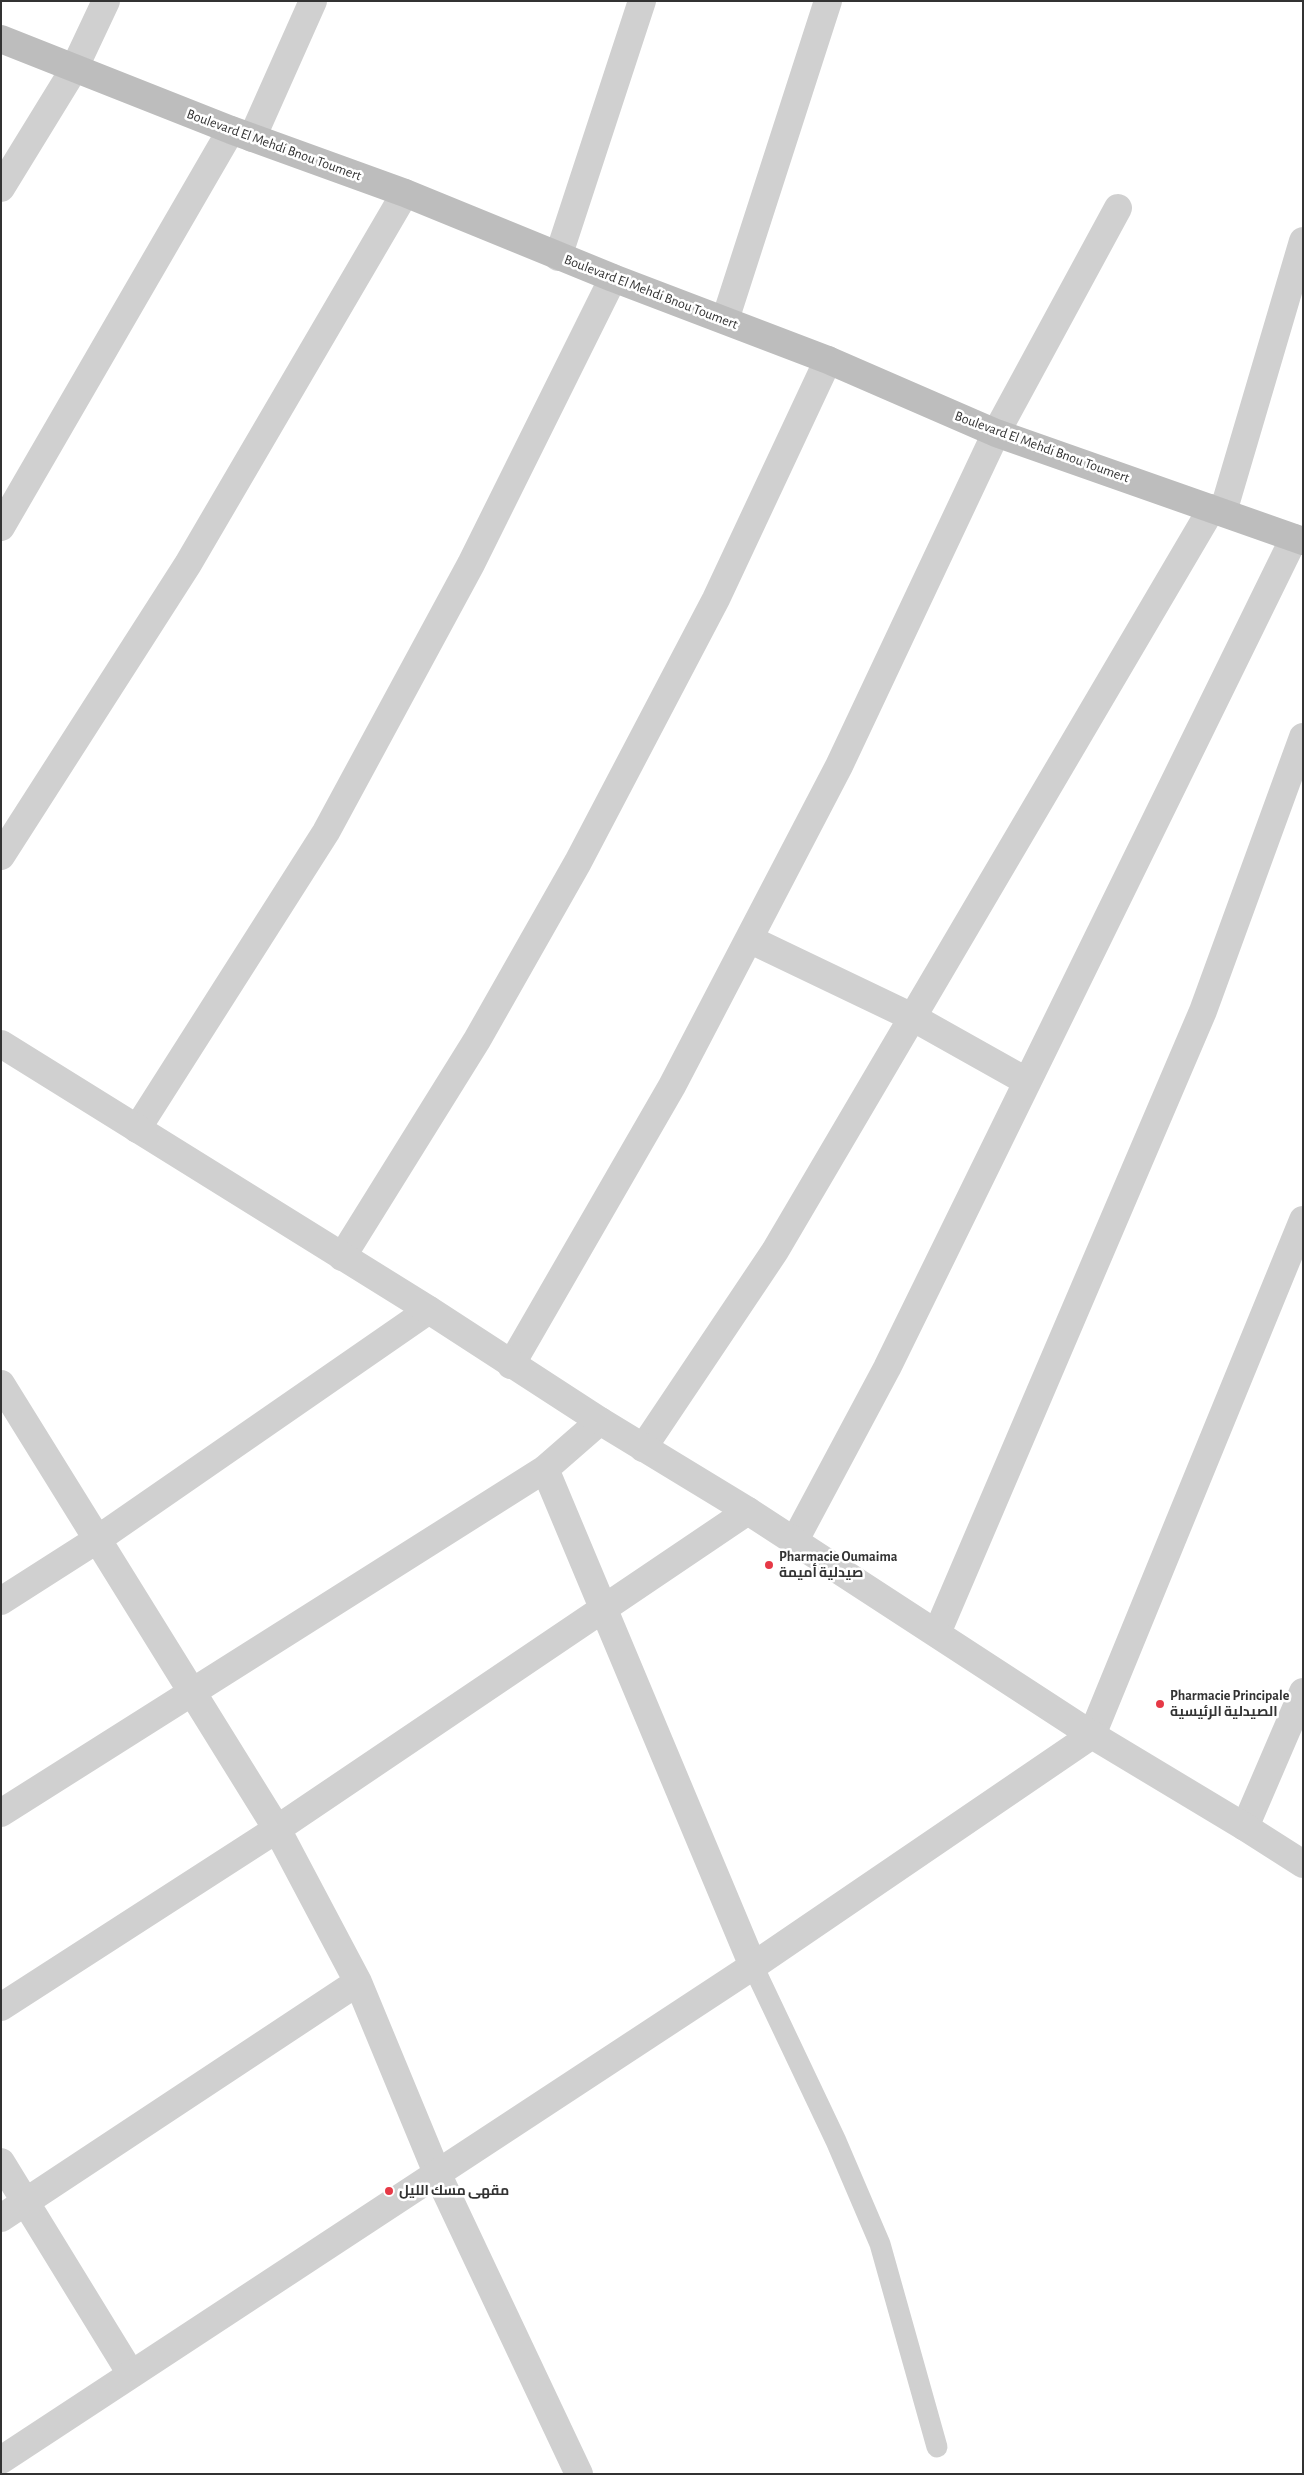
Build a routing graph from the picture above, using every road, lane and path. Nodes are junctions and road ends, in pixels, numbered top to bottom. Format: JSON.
{"nodes":[{"id":1,"x":106,"y":1,"type":"edge"},
{"id":2,"x":313,"y":1,"type":"edge"},
{"id":3,"x":642,"y":1,"type":"edge"},
{"id":4,"x":828,"y":1,"type":"edge"},
{"id":5,"x":1,"y":39,"type":"edge"},
{"id":6,"x":74,"y":68,"type":"junction"},
{"id":7,"x":242,"y":134,"type":"junction"},
{"id":8,"x":1,"y":188,"type":"edge"},
{"id":9,"x":405,"y":194,"type":"junction"},
{"id":10,"x":1118,"y":208,"type":"dead end"},
{"id":11,"x":1303,"y":241,"type":"edge"},
{"id":12,"x":558,"y":256,"type":"junction"},
{"id":13,"x":613,"y":278,"type":"junction"},
{"id":14,"x":724,"y":320,"type":"junction"},
{"id":15,"x":828,"y":360,"type":"junction"},
{"id":16,"x":996,"y":433,"type":"junction"},
{"id":17,"x":1217,"y":510,"type":"junction"},
{"id":18,"x":1,"y":527,"type":"edge"},
{"id":19,"x":1298,"y":540,"type":"edge"},
{"id":20,"x":1303,"y":736,"type":"edge"},
{"id":21,"x":1,"y":856,"type":"edge"},
{"id":22,"x":748,"y":939,"type":"junction"},
{"id":23,"x":912,"y":1017,"type":"junction"},
{"id":24,"x":1,"y":1044,"type":"edge"},
{"id":25,"x":1026,"y":1081,"type":"junction"},
{"id":26,"x":137,"y":1129,"type":"junction"},
{"id":27,"x":1303,"y":1220,"type":"edge"},
{"id":28,"x":342,"y":1257,"type":"junction"},
{"id":29,"x":429,"y":1310,"type":"junction"},
{"id":30,"x":511,"y":1365,"type":"junction"},
{"id":31,"x":1,"y":1384,"type":"edge"},
{"id":32,"x":600,"y":1421,"type":"junction"},
{"id":33,"x":643,"y":1448,"type":"junction"},
{"id":34,"x":545,"y":1468,"type":"junction"},
{"id":35,"x":748,"y":1511,"type":"junction"},
{"id":36,"x":98,"y":1539,"type":"junction"},
{"id":37,"x":794,"y":1542,"type":"junction"},
{"id":38,"x":1,"y":1601,"type":"edge"},
{"id":39,"x":603,"y":1610,"type":"junction"},
{"id":40,"x":937,"y":1633,"type":"junction"},
{"id":41,"x":192,"y":1690,"type":"junction"},
{"id":42,"x":1303,"y":1692,"type":"edge"},
{"id":43,"x":1092,"y":1735,"type":"junction"},
{"id":44,"x":1,"y":1813,"type":"edge"},
{"id":45,"x":1245,"y":1827,"type":"junction"},
{"id":46,"x":277,"y":1829,"type":"junction"},
{"id":47,"x":1303,"y":1864,"type":"edge"},
{"id":48,"x":753,"y":1966,"type":"junction"},
{"id":49,"x":358,"y":1982,"type":"junction"},
{"id":50,"x":1,"y":2007,"type":"edge"},
{"id":51,"x":1,"y":2162,"type":"edge"},
{"id":52,"x":437,"y":2174,"type":"junction"},
{"id":53,"x":27,"y":2201,"type":"junction"},
{"id":54,"x":1,"y":2218,"type":"edge"},
{"id":55,"x":131,"y":2374,"type":"junction"},
{"id":56,"x":937,"y":2448,"type":"dead end"},
{"id":57,"x":1,"y":2460,"type":"edge"},
{"id":58,"x":579,"y":2474,"type":"edge"}],
"edges":[{"from":1,"to":6,"type":"street"},
{"from":2,"to":7,"type":"street"},
{"from":3,"to":12,"type":"street"},
{"from":4,"to":14,"type":"street"},
{"from":5,"to":6,"type":"main road","name":"Boulevard El Mehdi Bnou Toumert"},
{"from":6,"to":7,"type":"main road","name":"Boulevard El Mehdi Bnou Toumert"},
{"from":6,"to":8,"type":"street"},
{"from":7,"to":9,"type":"main road","name":"Boulevard El Mehdi Bnou Toumert"},
{"from":7,"to":18,"type":"street"},
{"from":9,"to":12,"type":"main road","name":"Boulevard El Mehdi Bnou Toumert"},
{"from":9,"to":21,"type":"street"},
{"from":10,"to":16,"type":"street"},
{"from":11,"to":17,"type":"street"},
{"from":12,"to":13,"type":"main road","name":"Boulevard El Mehdi Bnou Toumert"},
{"from":13,"to":14,"type":"main road","name":"Boulevard El Mehdi Bnou Toumert"},
{"from":13,"to":26,"type":"street"},
{"from":14,"to":15,"type":"main road","name":"Boulevard El Mehdi Bnou Toumert"},
{"from":15,"to":16,"type":"main road","name":"Boulevard El Mehdi Bnou Toumert"},
{"from":15,"to":28,"type":"street"},
{"from":16,"to":17,"type":"main road","name":"Boulevard El Mehdi Bnou Toumert"},
{"from":16,"to":22,"type":"street"},
{"from":17,"to":19,"type":"main road","name":"Boulevard El Mehdi Bnou Toumert"},
{"from":17,"to":23,"type":"street"},
{"from":19,"to":25,"type":"street"},
{"from":20,"to":40,"type":"street"},
{"from":22,"to":23,"type":"street"},
{"from":22,"to":30,"type":"street"},
{"from":23,"to":25,"type":"street"},
{"from":23,"to":33,"type":"street"},
{"from":24,"to":26,"type":"street"},
{"from":25,"to":37,"type":"street"},
{"from":26,"to":28,"type":"street"},
{"from":27,"to":43,"type":"street"},
{"from":28,"to":29,"type":"street"},
{"from":29,"to":30,"type":"street"},
{"from":29,"to":36,"type":"street"},
{"from":30,"to":32,"type":"street"},
{"from":31,"to":36,"type":"street"},
{"from":32,"to":33,"type":"street"},
{"from":32,"to":34,"type":"street"},
{"from":33,"to":35,"type":"street"},
{"from":34,"to":39,"type":"street"},
{"from":34,"to":41,"type":"street"},
{"from":35,"to":37,"type":"street"},
{"from":35,"to":39,"type":"street"},
{"from":36,"to":38,"type":"street"},
{"from":36,"to":41,"type":"street"},
{"from":37,"to":40,"type":"street"},
{"from":39,"to":46,"type":"street"},
{"from":39,"to":48,"type":"street"},
{"from":40,"to":43,"type":"street"},
{"from":41,"to":44,"type":"street"},
{"from":41,"to":46,"type":"street"},
{"from":42,"to":45,"type":"street"},
{"from":43,"to":45,"type":"street"},
{"from":43,"to":48,"type":"street"},
{"from":45,"to":47,"type":"street"},
{"from":46,"to":49,"type":"street"},
{"from":46,"to":50,"type":"street"},
{"from":48,"to":52,"type":"street"},
{"from":48,"to":56,"type":"lane"},
{"from":49,"to":52,"type":"street"},
{"from":49,"to":53,"type":"street"},
{"from":51,"to":53,"type":"street"},
{"from":52,"to":55,"type":"street"},
{"from":52,"to":58,"type":"street"},
{"from":53,"to":54,"type":"street"},
{"from":53,"to":55,"type":"street"},
{"from":55,"to":57,"type":"street"}]}
